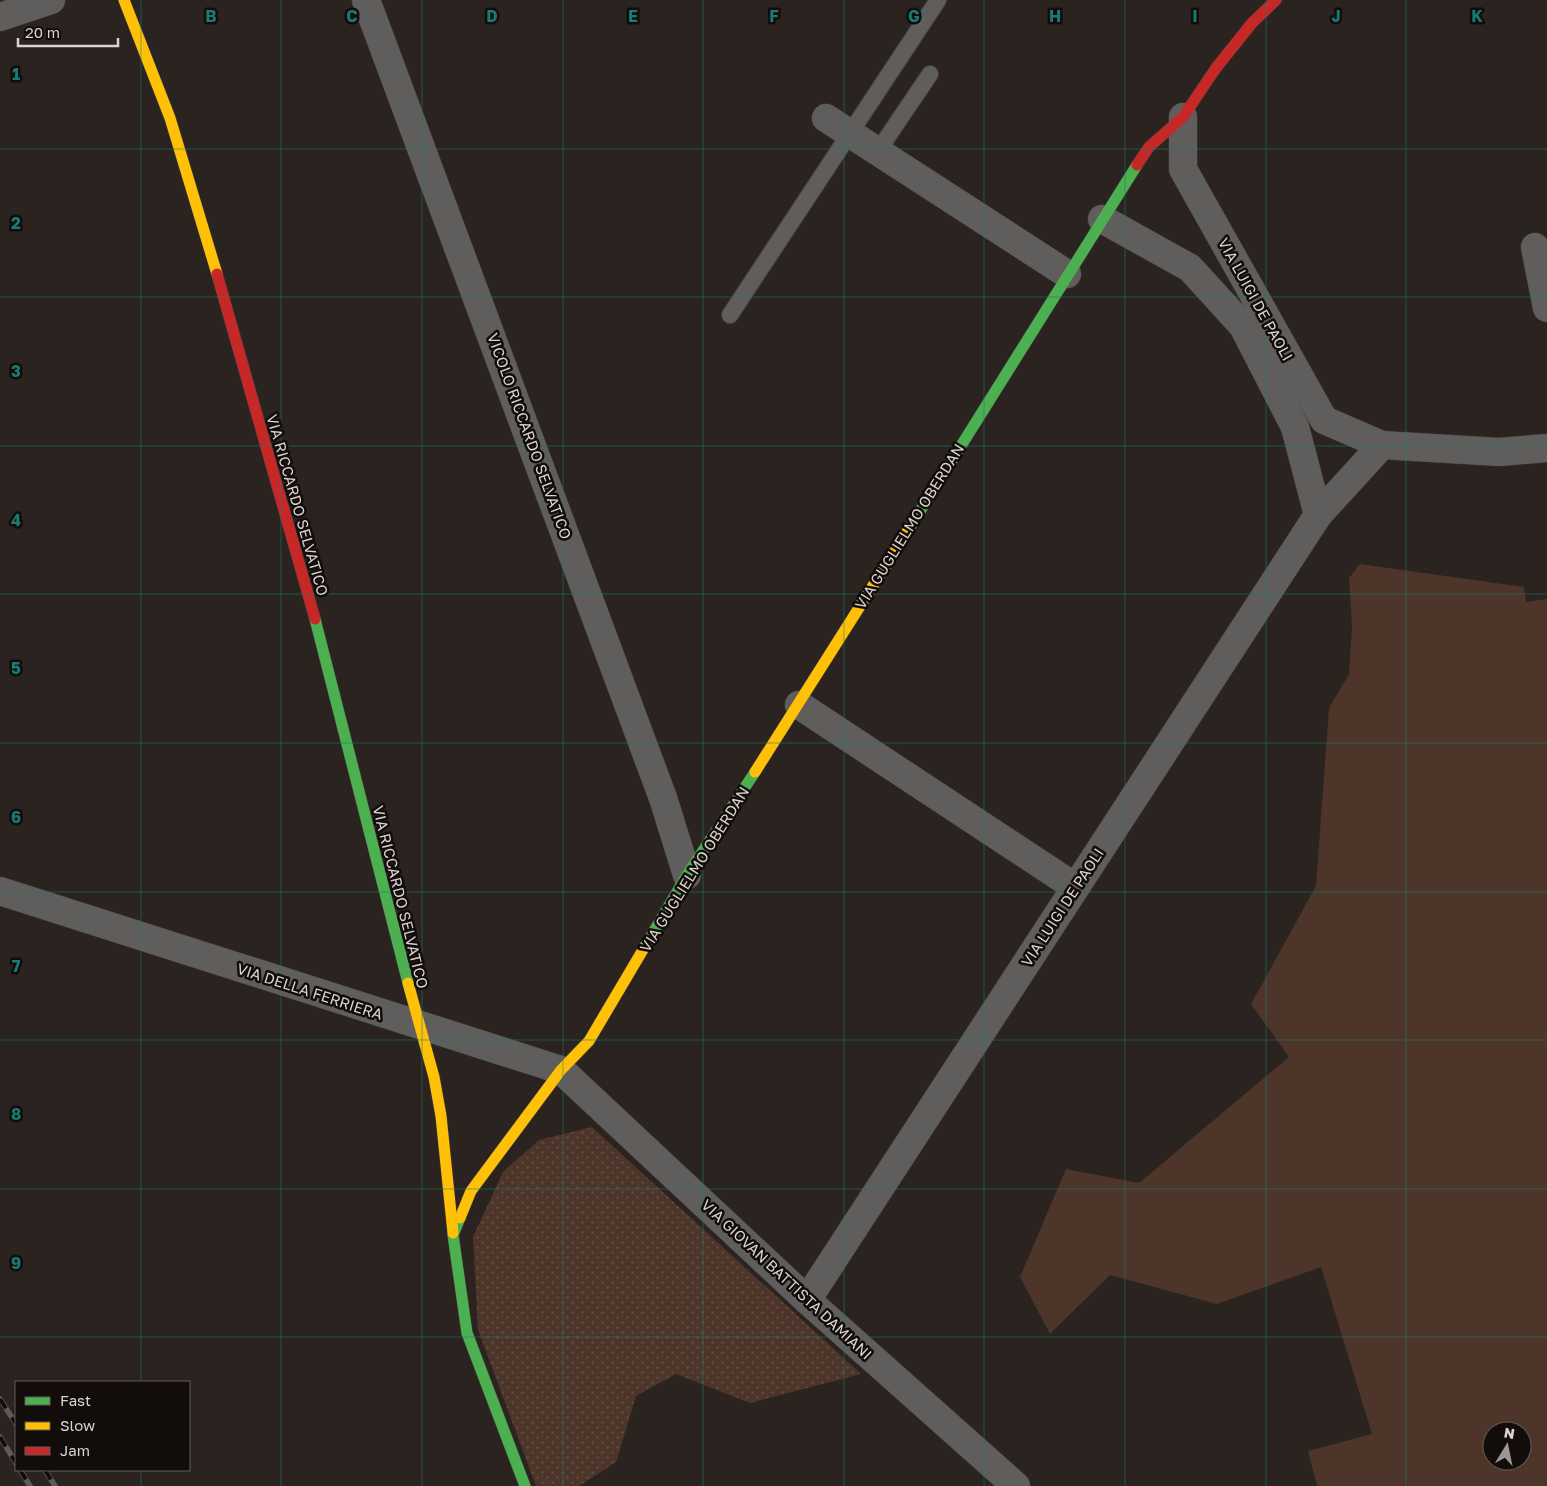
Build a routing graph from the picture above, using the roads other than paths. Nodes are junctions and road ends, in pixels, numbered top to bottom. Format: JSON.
{"nodes":[{"id":1,"x":51,"y":0,"type":"edge"},
{"id":2,"x":124,"y":0,"type":"edge"},
{"id":3,"x":366,"y":0,"type":"edge"},
{"id":4,"x":938,"y":0,"type":"edge"},
{"id":5,"x":1276,"y":0,"type":"edge"},
{"id":6,"x":0,"y":17,"type":"edge"},
{"id":7,"x":930,"y":74,"type":"dead end"},
{"id":8,"x":1183,"y":117,"type":"junction"},
{"id":9,"x":826,"y":118,"type":"dead end"},
{"id":10,"x":850,"y":133,"type":"junction"},
{"id":11,"x":878,"y":151,"type":"junction"},
{"id":12,"x":1102,"y":219,"type":"junction"},
{"id":13,"x":1535,"y":247,"type":"dead end"},
{"id":14,"x":1067,"y":274,"type":"junction"},
{"id":15,"x":1547,"y":308,"type":"edge"},
{"id":16,"x":730,"y":315,"type":"dead end"},
{"id":17,"x":1382,"y":445,"type":"junction"},
{"id":18,"x":1547,"y":448,"type":"edge"},
{"id":19,"x":1318,"y":515,"type":"junction"},
{"id":20,"x":799,"y":704,"type":"junction"},
{"id":21,"x":688,"y":875,"type":"junction"},
{"id":22,"x":1075,"y":887,"type":"junction"},
{"id":23,"x":0,"y":891,"type":"edge"},
{"id":24,"x":418,"y":1026,"type":"junction"},
{"id":25,"x":560,"y":1070,"type":"junction"},
{"id":26,"x":453,"y":1235,"type":"junction"},
{"id":27,"x":807,"y":1300,"type":"junction"},
{"id":28,"x":525,"y":1486,"type":"edge"},
{"id":29,"x":1016,"y":1486,"type":"edge"}],
"edges":[{"from":1,"to":6,"type":"street"},
{"from":2,"to":24,"type":"main road","name":"VIA RICCARDO SELVATICO"},
{"from":3,"to":21,"type":"street","name":"VICOLO RICCARDO SELVATICO"},
{"from":4,"to":10,"type":"lane"},
{"from":5,"to":8,"type":"main road","name":"VIA GUGLIELMO OBERDAN"},
{"from":7,"to":11,"type":"lane"},
{"from":8,"to":12,"type":"main road","name":"VIA GUGLIELMO OBERDAN"},
{"from":8,"to":17,"type":"street","name":"VIA LUIGI DE PAOLI"},
{"from":9,"to":10,"type":"street"},
{"from":10,"to":11,"type":"street"},
{"from":10,"to":16,"type":"lane"},
{"from":11,"to":14,"type":"street"},
{"from":12,"to":14,"type":"main road","name":"VIA GUGLIELMO OBERDAN"},
{"from":12,"to":19,"type":"street","name":"VIA LUIGI DE PAOLI"},
{"from":13,"to":15,"type":"street"},
{"from":14,"to":20,"type":"main road","name":"VIA GUGLIELMO OBERDAN"},
{"from":17,"to":18,"type":"street","name":"VIA LUIGI DE PAOLI"},
{"from":17,"to":19,"type":"street","name":"VIA LUIGI DE PAOLI"},
{"from":19,"to":22,"type":"street","name":"VIA LUIGI DE PAOLI"},
{"from":20,"to":21,"type":"main road","name":"VIA GUGLIELMO OBERDAN"},
{"from":20,"to":22,"type":"street"},
{"from":21,"to":25,"type":"main road","name":"VIA GUGLIELMO OBERDAN"},
{"from":22,"to":27,"type":"street","name":"VIA LUIGI DE PAOLI"},
{"from":23,"to":24,"type":"street","name":"VIA DELLA FERRIERA"},
{"from":24,"to":25,"type":"street","name":"VIA DELLA FERRIERA"},
{"from":24,"to":26,"type":"main road"},
{"from":25,"to":26,"type":"main road","name":"VIA GUGLIELMO OBERDAN"},
{"from":25,"to":27,"type":"street","name":"VIA GIOVAN BATTISTA DAMIANI"},
{"from":26,"to":28,"type":"main road"},
{"from":27,"to":29,"type":"street","name":"VIA GIOVAN BATTISTA DAMIANI"}]}
